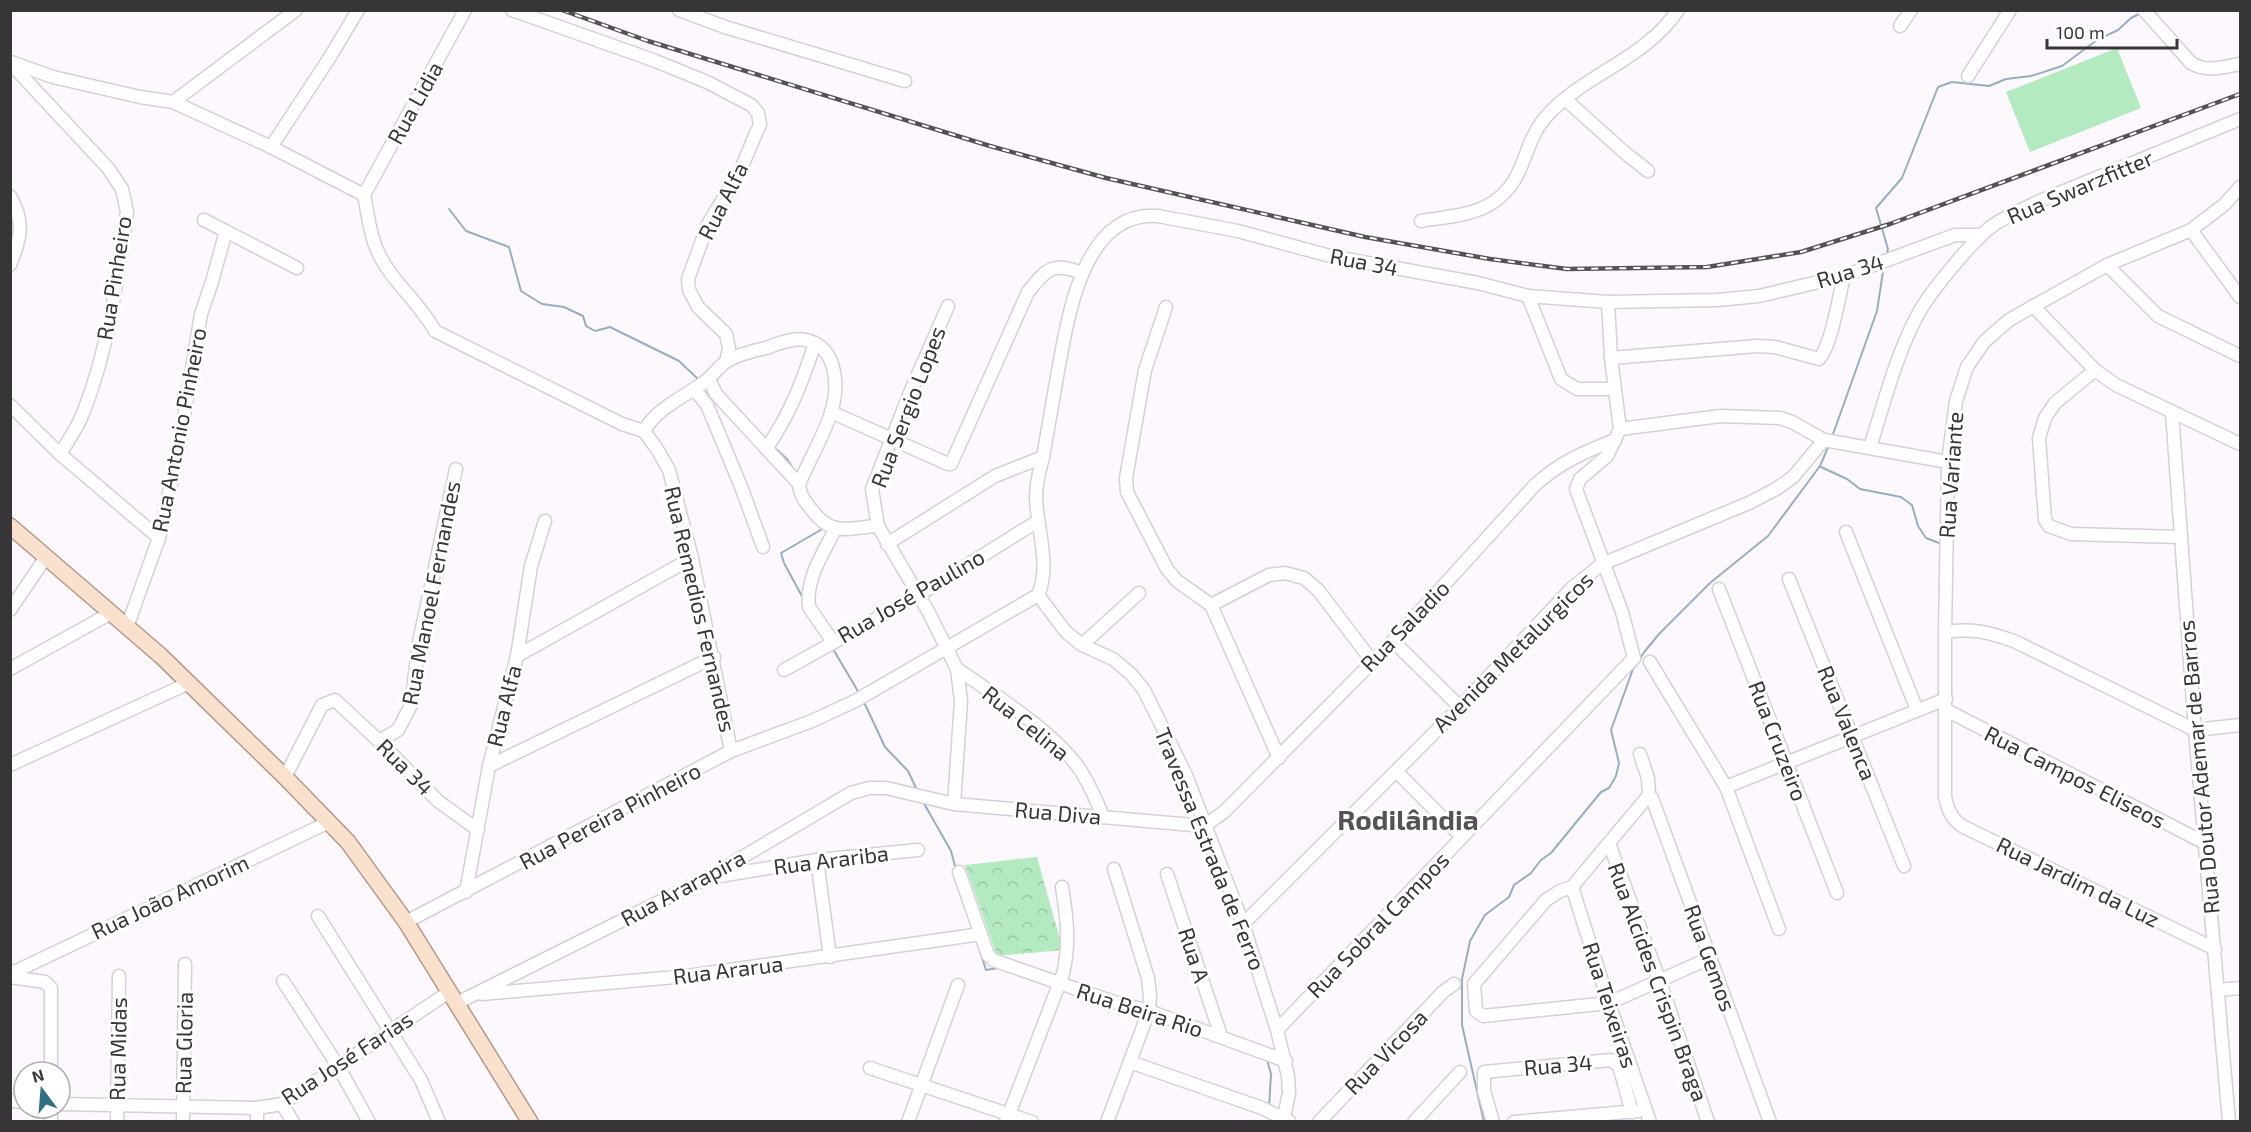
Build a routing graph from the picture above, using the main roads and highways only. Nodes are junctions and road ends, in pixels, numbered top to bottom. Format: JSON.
{"nodes":[{"id":1,"x":10,"y":526,"type":"edge"},
{"id":2,"x":530,"y":1122,"type":"edge"}],
"edges":[{"from":1,"to":2,"type":"main road"}]}
